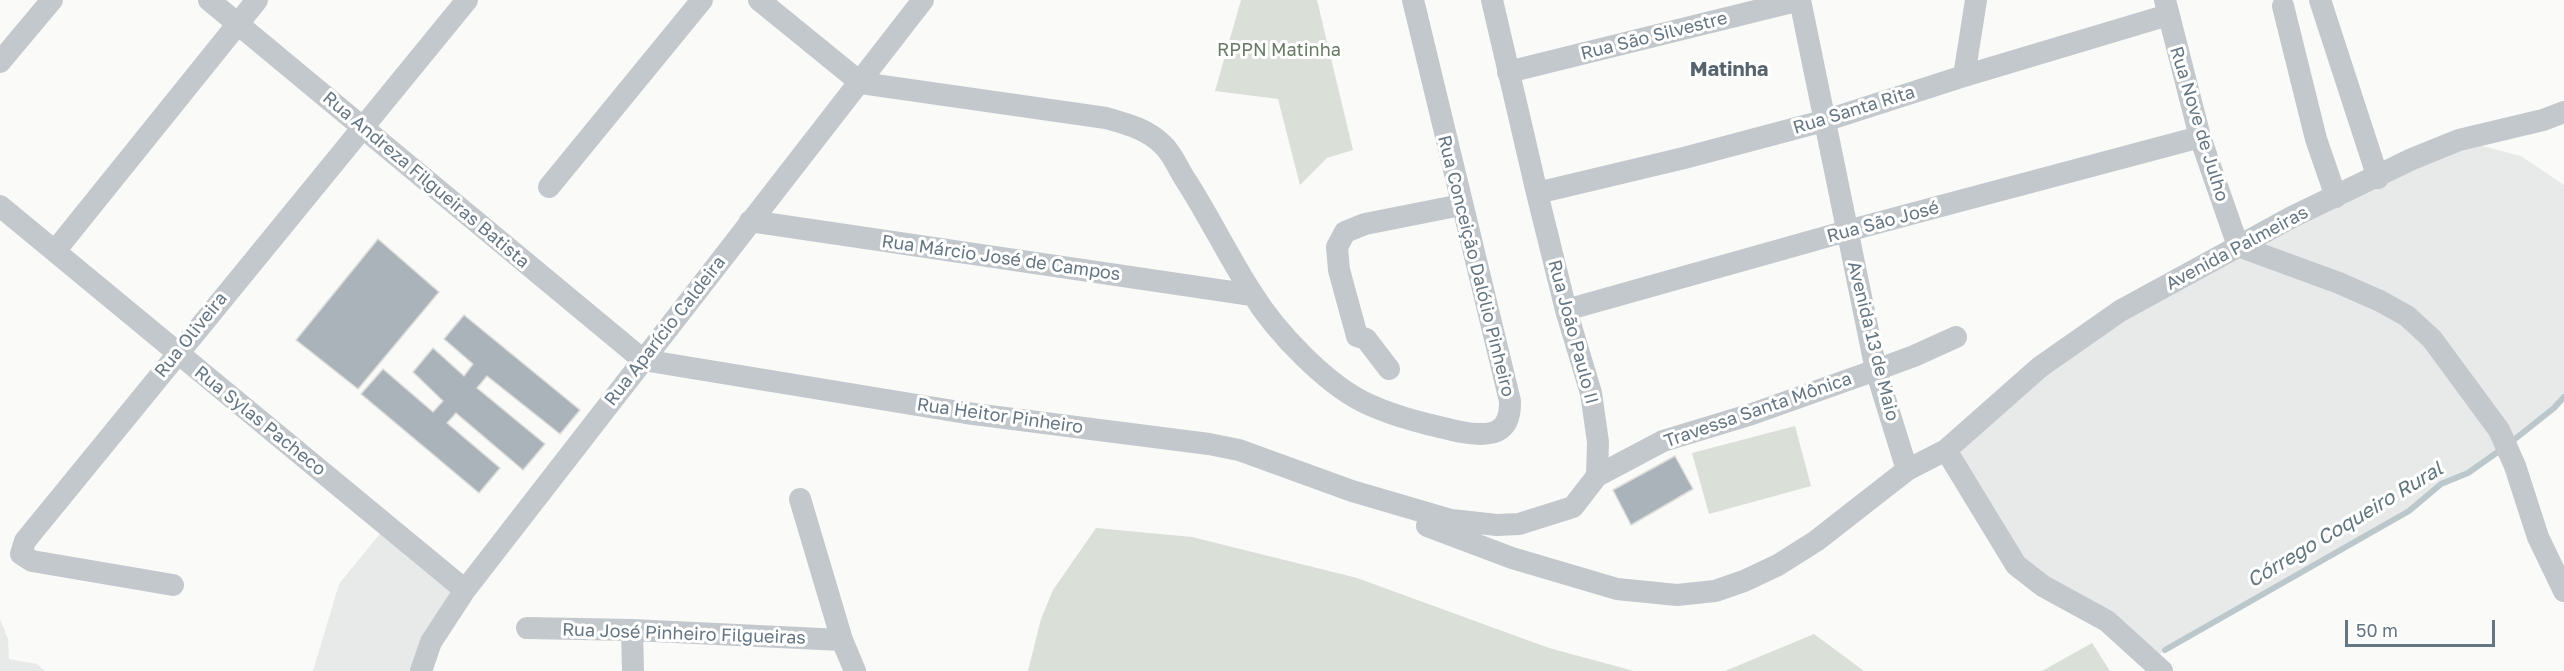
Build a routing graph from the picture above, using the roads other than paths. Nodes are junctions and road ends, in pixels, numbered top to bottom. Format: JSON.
{"nodes":[{"id":1,"x":52,"y":0,"type":"edge"},
{"id":2,"x":209,"y":0,"type":"edge"},
{"id":3,"x":257,"y":0,"type":"edge"},
{"id":4,"x":466,"y":0,"type":"edge"},
{"id":5,"x":702,"y":0,"type":"edge"},
{"id":6,"x":759,"y":0,"type":"edge"},
{"id":7,"x":923,"y":0,"type":"edge"},
{"id":8,"x":1413,"y":0,"type":"edge"},
{"id":9,"x":1492,"y":0,"type":"edge"},
{"id":10,"x":1800,"y":0,"type":"edge"},
{"id":11,"x":1976,"y":0,"type":"edge"},
{"id":12,"x":2320,"y":0,"type":"edge"},
{"id":13,"x":2283,"y":6,"type":"dead end"},
{"id":14,"x":2166,"y":8,"type":"edge"},
{"id":15,"x":238,"y":23,"type":"junction"},
{"id":16,"x":0,"y":62,"type":"edge"},
{"id":17,"x":1508,"y":72,"type":"junction"},
{"id":18,"x":1964,"y":76,"type":"junction"},
{"id":19,"x":861,"y":83,"type":"junction"},
{"id":20,"x":2564,"y":112,"type":"edge"},
{"id":21,"x":1827,"y":120,"type":"junction"},
{"id":22,"x":362,"y":127,"type":"junction"},
{"id":23,"x":2200,"y":137,"type":"junction"},
{"id":24,"x":2378,"y":177,"type":"junction"},
{"id":25,"x":549,"y":187,"type":"dead end"},
{"id":26,"x":1537,"y":194,"type":"junction"},
{"id":27,"x":2336,"y":197,"type":"junction"},
{"id":28,"x":1461,"y":205,"type":"junction"},
{"id":29,"x":0,"y":207,"type":"edge"},
{"id":30,"x":750,"y":220,"type":"junction"},
{"id":31,"x":1847,"y":231,"type":"junction"},
{"id":32,"x":2238,"y":246,"type":"junction"},
{"id":33,"x":55,"y":251,"type":"junction"},
{"id":34,"x":1252,"y":295,"type":"junction"},
{"id":35,"x":1566,"y":310,"type":"junction"},
{"id":36,"x":1956,"y":337,"type":"dead end"},
{"id":37,"x":177,"y":352,"type":"junction"},
{"id":38,"x":643,"y":360,"type":"junction"},
{"id":39,"x":1389,"y":369,"type":"dead end"},
{"id":40,"x":1876,"y":370,"type":"junction"},
{"id":41,"x":1946,"y":450,"type":"junction"},
{"id":42,"x":1907,"y":470,"type":"junction"},
{"id":43,"x":1597,"y":476,"type":"junction"},
{"id":44,"x":1352,"y":491,"type":"junction"},
{"id":45,"x":800,"y":499,"type":"dead end"},
{"id":46,"x":173,"y":585,"type":"dead end"},
{"id":47,"x":465,"y":590,"type":"junction"},
{"id":48,"x":2564,"y":591,"type":"edge"},
{"id":49,"x":527,"y":628,"type":"dead end"},
{"id":50,"x":632,"y":630,"type":"junction"},
{"id":51,"x":842,"y":640,"type":"junction"},
{"id":52,"x":421,"y":671,"type":"edge"},
{"id":53,"x":633,"y":671,"type":"edge"},
{"id":54,"x":855,"y":671,"type":"edge"},
{"id":55,"x":2162,"y":671,"type":"edge"}],
"edges":[{"from":1,"to":16,"type":"street"},
{"from":2,"to":15,"type":"street","name":"Rua Andreza Filgueiras Batista"},
{"from":3,"to":15,"type":"street"},
{"from":4,"to":22,"type":"street","name":"Rua Oliveira"},
{"from":5,"to":25,"type":"street"},
{"from":6,"to":19,"type":"street"},
{"from":7,"to":19,"type":"street","name":"Rua Aparício Caldeira"},
{"from":8,"to":28,"type":"street","name":"Rua Conceição Dalólio Pinheiro"},
{"from":9,"to":17,"type":"street","name":"Rua João Paulo II"},
{"from":10,"to":17,"type":"street","name":"Rua São Silvestre"},
{"from":10,"to":21,"type":"street","name":"Avenida 13 de Maio"},
{"from":11,"to":18,"type":"street"},
{"from":12,"to":24,"type":"street"},
{"from":13,"to":27,"type":"street"},
{"from":14,"to":18,"type":"street","name":"Rua Santa Rita"},
{"from":14,"to":23,"type":"street","name":"Rua Nove de Julho"},
{"from":15,"to":22,"type":"street","name":"Rua Andreza Filgueiras Batista"},
{"from":15,"to":33,"type":"street"},
{"from":17,"to":26,"type":"street","name":"Rua João Paulo II"},
{"from":18,"to":21,"type":"street","name":"Rua Santa Rita"},
{"from":19,"to":30,"type":"street","name":"Rua Aparício Caldeira"},
{"from":19,"to":34,"type":"street","name":"Rua Conceição Dalólio Pinheiro"},
{"from":20,"to":24,"type":"street","name":"Avenida Palmeiras"},
{"from":21,"to":26,"type":"street","name":"Rua Santa Rita"},
{"from":21,"to":31,"type":"street","name":"Avenida 13 de Maio"},
{"from":22,"to":37,"type":"street","name":"Rua Oliveira"},
{"from":22,"to":38,"type":"street","name":"Rua Andreza Filgueiras Batista"},
{"from":23,"to":31,"type":"street","name":"Rua São José"},
{"from":23,"to":32,"type":"street","name":"Rua Nove de Julho"},
{"from":24,"to":27,"type":"street","name":"Avenida Palmeiras"},
{"from":26,"to":35,"type":"street","name":"Rua João Paulo II"},
{"from":27,"to":32,"type":"street","name":"Avenida Palmeiras"},
{"from":28,"to":34,"type":"street","name":"Rua Conceição Dalólio Pinheiro"},
{"from":28,"to":39,"type":"street"},
{"from":29,"to":33,"type":"street","name":"Rua Sylas Pacheco"},
{"from":30,"to":34,"type":"street","name":"Rua Márcio José de Campos"},
{"from":30,"to":38,"type":"street","name":"Rua Aparício Caldeira"},
{"from":31,"to":35,"type":"street","name":"Rua São José"},
{"from":31,"to":40,"type":"street","name":"Avenida 13 de Maio"},
{"from":32,"to":41,"type":"street","name":"Avenida Palmeiras"},
{"from":32,"to":48,"type":"street"},
{"from":33,"to":37,"type":"street","name":"Rua Sylas Pacheco"},
{"from":35,"to":43,"type":"street","name":"Rua João Paulo II"},
{"from":36,"to":40,"type":"street","name":"Travessa Santa Mônica"},
{"from":37,"to":46,"type":"street","name":"Rua Oliveira"},
{"from":37,"to":47,"type":"street","name":"Rua Sylas Pacheco"},
{"from":38,"to":44,"type":"street","name":"Rua Heitor Pinheiro"},
{"from":38,"to":47,"type":"street","name":"Rua Aparício Caldeira"},
{"from":40,"to":42,"type":"street","name":"Avenida 13 de Maio"},
{"from":40,"to":43,"type":"street","name":"Travessa Santa Mônica"},
{"from":41,"to":42,"type":"street","name":"Avenida Palmeiras"},
{"from":41,"to":55,"type":"street"},
{"from":42,"to":44,"type":"street","name":"Avenida Palmeiras"},
{"from":43,"to":44,"type":"street"},
{"from":45,"to":51,"type":"street"},
{"from":47,"to":52,"type":"street","name":"Rua Aparício Caldeira"},
{"from":49,"to":50,"type":"street","name":"Rua José Pinheiro Filgueiras"},
{"from":50,"to":51,"type":"street","name":"Rua José Pinheiro Filgueiras"},
{"from":50,"to":53,"type":"street"},
{"from":51,"to":54,"type":"street"}]}
